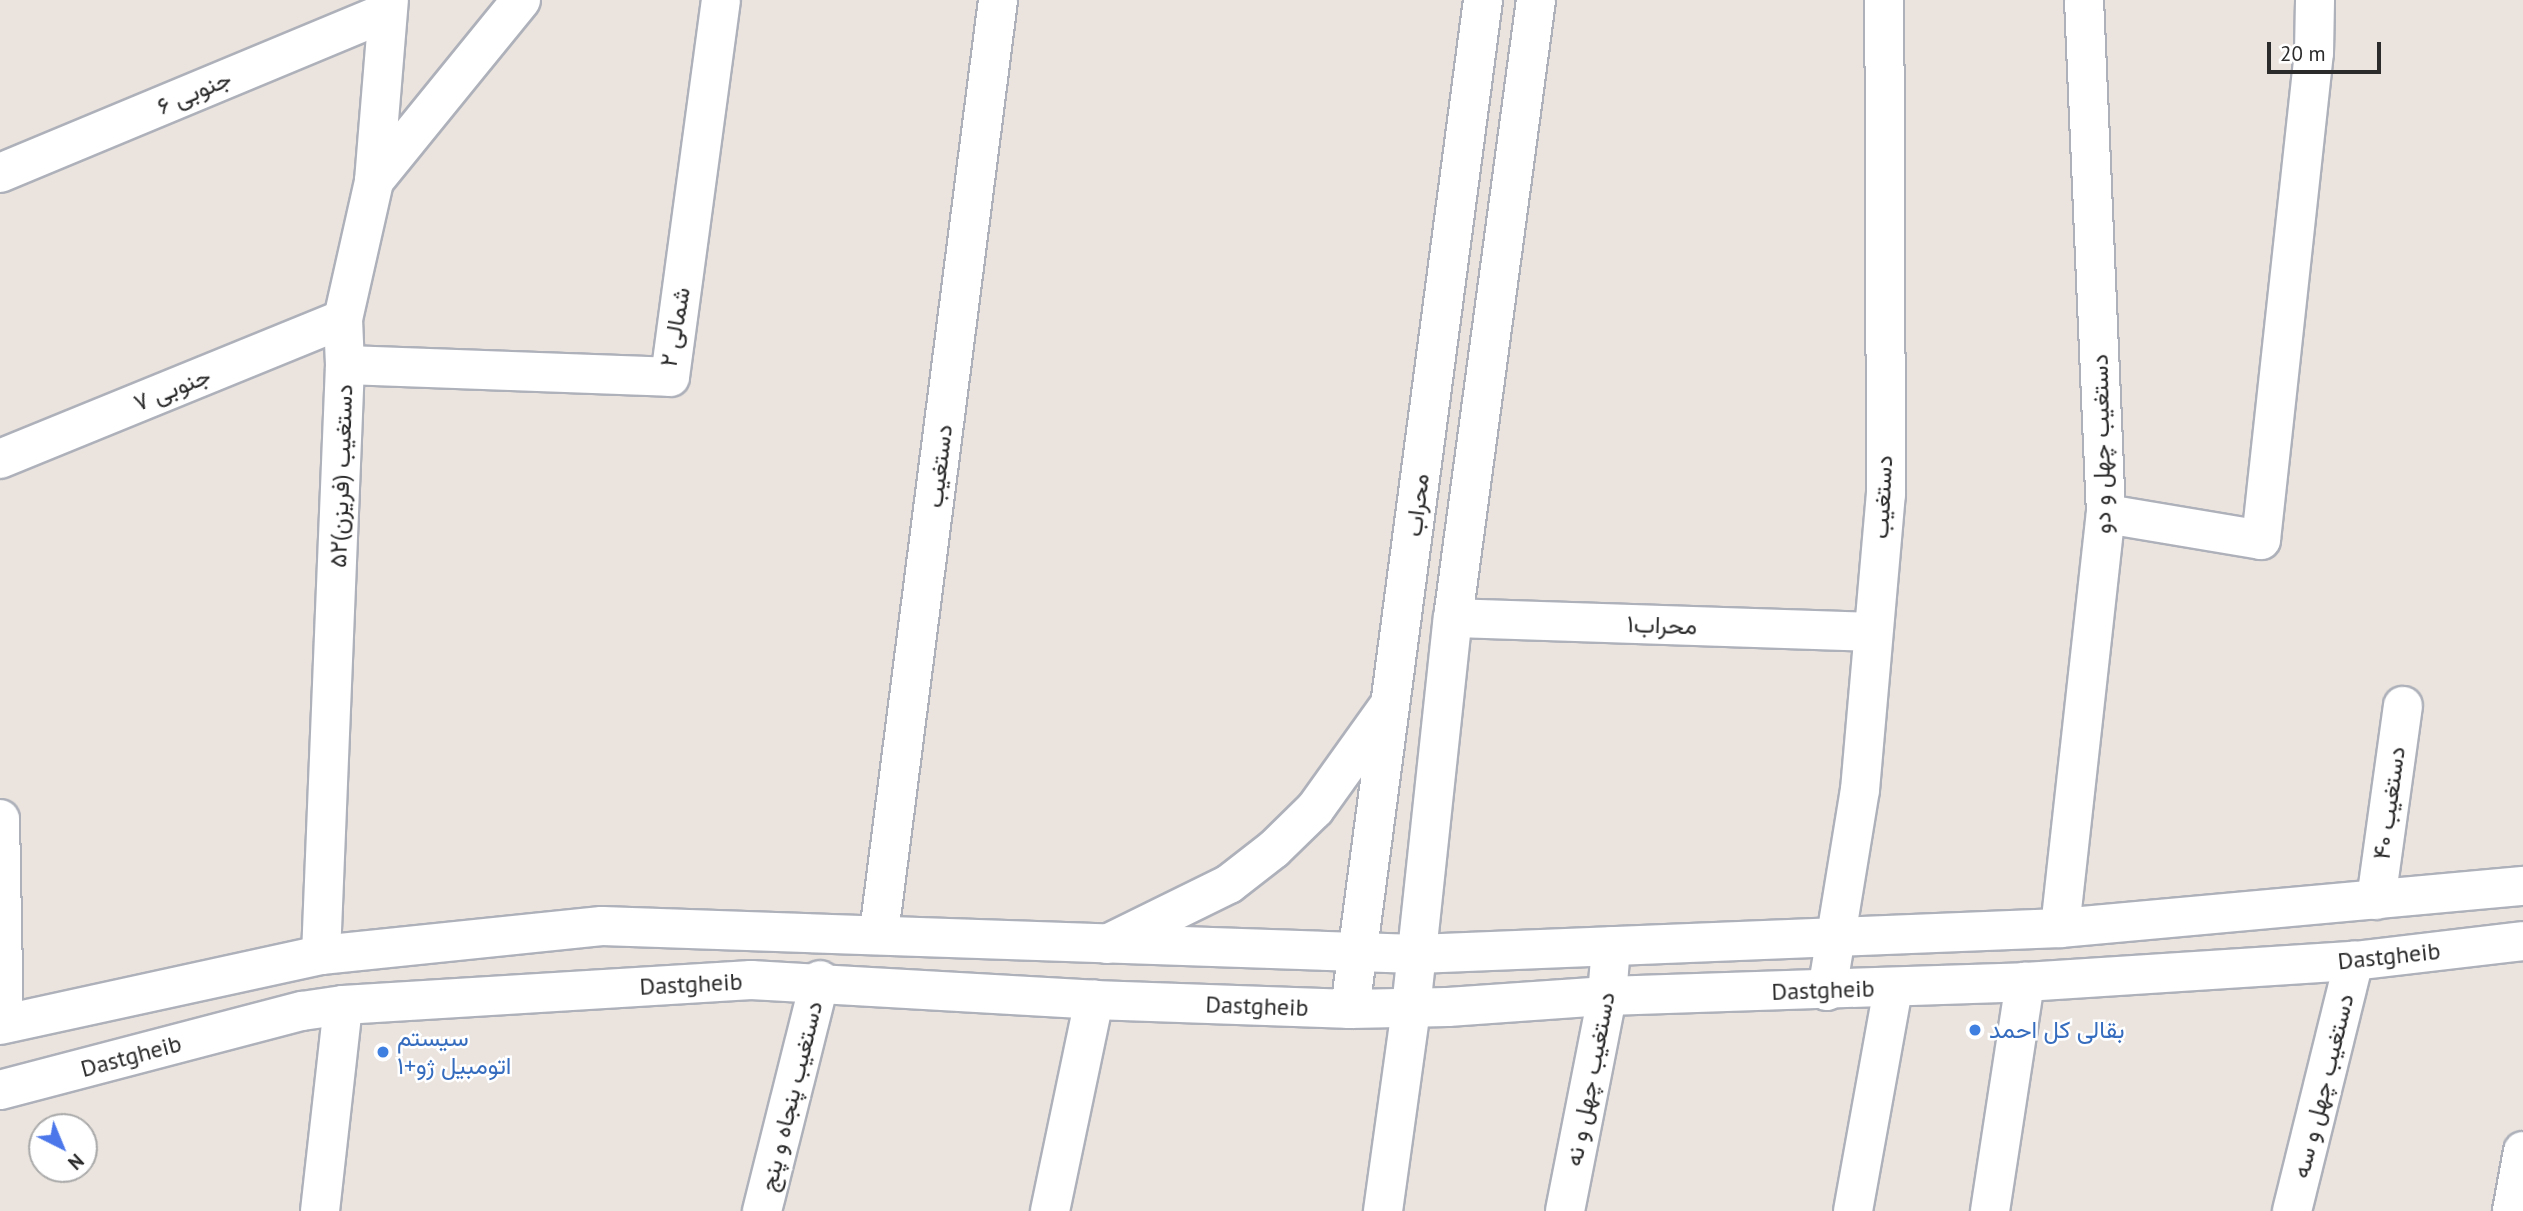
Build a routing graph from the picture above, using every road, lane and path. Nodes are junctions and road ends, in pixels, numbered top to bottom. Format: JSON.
{"nodes":[{"id":1,"x":521,"y":0,"type":"edge"},
{"id":2,"x":721,"y":0,"type":"edge"},
{"id":3,"x":998,"y":0,"type":"edge"},
{"id":4,"x":1483,"y":0,"type":"edge"},
{"id":5,"x":1536,"y":0,"type":"edge"},
{"id":6,"x":1884,"y":0,"type":"edge"},
{"id":7,"x":2084,"y":0,"type":"edge"},
{"id":8,"x":2315,"y":0,"type":"edge"},
{"id":9,"x":388,"y":6,"type":"edge"},
{"id":10,"x":0,"y":173,"type":"edge"},
{"id":11,"x":374,"y":181,"type":"junction"},
{"id":12,"x":343,"y":319,"type":"junction"},
{"id":13,"x":345,"y":365,"type":"junction"},
{"id":14,"x":0,"y":459,"type":"edge"},
{"id":15,"x":2106,"y":514,"type":"junction"},
{"id":16,"x":1453,"y":618,"type":"junction"},
{"id":17,"x":1871,"y":632,"type":"junction"},
{"id":18,"x":1391,"y":703,"type":"junction"},
{"id":19,"x":2403,"y":706,"type":"dead end"},
{"id":20,"x":0,"y":819,"type":"edge"},
{"id":21,"x":2523,"y":886,"type":"edge"},
{"id":22,"x":2375,"y":900,"type":"junction"},
{"id":23,"x":2060,"y":928,"type":"junction"},
{"id":24,"x":879,"y":933,"type":"junction"},
{"id":25,"x":1834,"y":938,"type":"junction"},
{"id":26,"x":2523,"y":940,"type":"edge"},
{"id":27,"x":1107,"y":944,"type":"junction"},
{"id":28,"x":1611,"y":946,"type":"junction"},
{"id":29,"x":1359,"y":952,"type":"junction"},
{"id":30,"x":1417,"y":954,"type":"junction"},
{"id":31,"x":321,"y":955,"type":"junction"},
{"id":32,"x":2354,"y":961,"type":"junction"},
{"id":33,"x":820,"y":981,"type":"junction"},
{"id":34,"x":2025,"y":982,"type":"junction"},
{"id":35,"x":1893,"y":988,"type":"junction"},
{"id":36,"x":1827,"y":990,"type":"junction"},
{"id":37,"x":1606,"y":996,"type":"junction"},
{"id":38,"x":1094,"y":1000,"type":"junction"},
{"id":39,"x":343,"y":1005,"type":"junction"},
{"id":40,"x":1411,"y":1007,"type":"junction"},
{"id":41,"x":1350,"y":1009,"type":"junction"},
{"id":42,"x":2,"y":1024,"type":"edge"},
{"id":43,"x":0,"y":1090,"type":"edge"},
{"id":44,"x":2523,"y":1151,"type":"edge"},
{"id":45,"x":320,"y":1211,"type":"edge"},
{"id":46,"x":762,"y":1211,"type":"edge"},
{"id":47,"x":1050,"y":1211,"type":"edge"},
{"id":48,"x":1382,"y":1211,"type":"edge"},
{"id":49,"x":1565,"y":1211,"type":"edge"},
{"id":50,"x":1853,"y":1211,"type":"edge"},
{"id":51,"x":1990,"y":1211,"type":"edge"},
{"id":52,"x":2292,"y":1211,"type":"edge"},
{"id":53,"x":2512,"y":1211,"type":"edge"}],
"edges":[{"from":1,"to":11,"type":"street"},
{"from":2,"to":13,"type":"street","name":"۲ شمالی"},
{"from":3,"to":24,"type":"street","name":"دستغیب"},
{"from":4,"to":18,"type":"street","name":"محراب"},
{"from":5,"to":16,"type":"street","name":"محراب"},
{"from":6,"to":17,"type":"street","name":"دستغیب"},
{"from":7,"to":15,"type":"street","name":"دستغیب چهل و دو"},
{"from":8,"to":15,"type":"street"},
{"from":9,"to":10,"type":"street","name":"جنوبی ۶"},
{"from":9,"to":11,"type":"street","name":"دستغیب (فریزن)۵۲"},
{"from":11,"to":12,"type":"street","name":"دستغیب (فریزن)۵۲"},
{"from":12,"to":13,"type":"street","name":"دستغیب (فریزن)۵۲"},
{"from":12,"to":14,"type":"street","name":"جنوبی ۷"},
{"from":13,"to":31,"type":"street","name":"دستغیب (فریزن)۵۲"},
{"from":15,"to":23,"type":"street","name":"دستغیب چهل و دو"},
{"from":16,"to":17,"type":"street","name":"محراب۱"},
{"from":16,"to":30,"type":"street","name":"محراب"},
{"from":17,"to":25,"type":"street","name":"دستغیب"},
{"from":18,"to":27,"type":"street"},
{"from":18,"to":29,"type":"street","name":"محراب"},
{"from":19,"to":22,"type":"street","name":"دستغیب ۴۰"},
{"from":20,"to":42,"type":"street"},
{"from":21,"to":22,"type":"street","name":"Dastgheib"},
{"from":22,"to":23,"type":"street","name":"Dastgheib"},
{"from":23,"to":25,"type":"street","name":"Dastgheib"},
{"from":24,"to":27,"type":"street","name":"Dastgheib"},
{"from":24,"to":31,"type":"street","name":"Dastgheib"},
{"from":25,"to":28,"type":"street","name":"Dastgheib"},
{"from":25,"to":36,"type":"street","name":"دستغیب"},
{"from":26,"to":32,"type":"street","name":"Dastgheib"},
{"from":27,"to":29,"type":"street","name":"Dastgheib"},
{"from":28,"to":30,"type":"street","name":"Dastgheib"},
{"from":28,"to":37,"type":"street","name":"دستغیب چهل و نه"},
{"from":29,"to":30,"type":"street","name":"Dastgheib"},
{"from":29,"to":41,"type":"street","name":"محراب"},
{"from":30,"to":40,"type":"street","name":"محراب"},
{"from":31,"to":42,"type":"street","name":"Dastgheib"},
{"from":32,"to":34,"type":"street","name":"Dastgheib"},
{"from":32,"to":52,"type":"street","name":"دستغیب چهل و سه"},
{"from":33,"to":38,"type":"street","name":"Dastgheib"},
{"from":33,"to":39,"type":"street","name":"Dastgheib"},
{"from":33,"to":46,"type":"street","name":"دستغیب پنجاه و پنج"},
{"from":34,"to":35,"type":"street","name":"Dastgheib"},
{"from":34,"to":51,"type":"street"},
{"from":35,"to":36,"type":"street","name":"Dastgheib"},
{"from":35,"to":50,"type":"street"},
{"from":36,"to":37,"type":"street","name":"Dastgheib"},
{"from":37,"to":40,"type":"street","name":"Dastgheib"},
{"from":37,"to":49,"type":"street","name":"دستغیب چهل و نه"},
{"from":38,"to":41,"type":"street","name":"Dastgheib"},
{"from":38,"to":47,"type":"street"},
{"from":39,"to":43,"type":"street","name":"Dastgheib"},
{"from":39,"to":45,"type":"street"},
{"from":40,"to":41,"type":"street","name":"Dastgheib"},
{"from":40,"to":48,"type":"street","name":"محراب"},
{"from":44,"to":53,"type":"street"}]}
